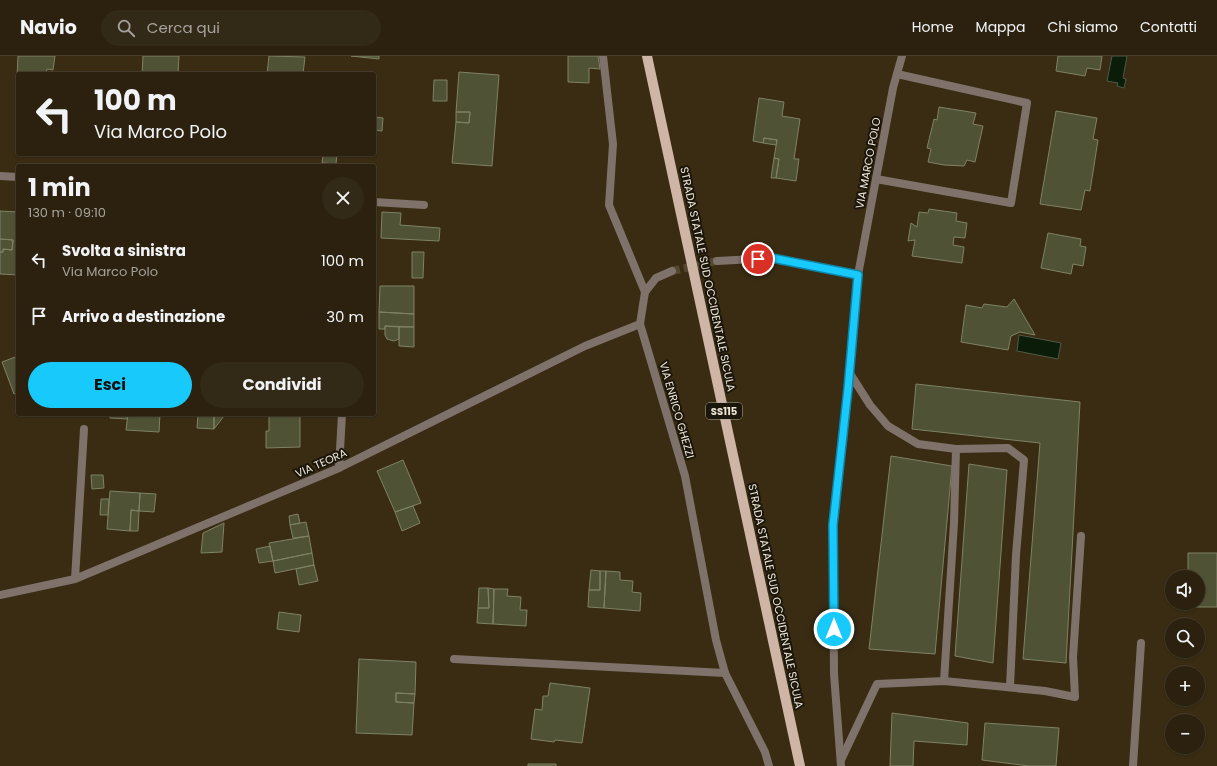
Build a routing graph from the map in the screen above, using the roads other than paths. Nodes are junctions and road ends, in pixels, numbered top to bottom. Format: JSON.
{"nodes":[{"id":1,"x":603,"y":56,"type":"edge"},
{"id":2,"x":647,"y":56,"type":"edge"},
{"id":3,"x":902,"y":56,"type":"edge"},
{"id":4,"x":897,"y":74,"type":"junction"},
{"id":5,"x":0,"y":176,"type":"edge"},
{"id":6,"x":16,"y":177,"type":"edge"},
{"id":7,"x":876,"y":179,"type":"junction"},
{"id":8,"x":376,"y":202,"type":"edge"},
{"id":9,"x":424,"y":205,"type":"dead end"},
{"id":10,"x":717,"y":261,"type":"tunnel mouth"},
{"id":11,"x":672,"y":271,"type":"tunnel mouth"},
{"id":12,"x":858,"y":275,"type":"junction"},
{"id":13,"x":645,"y":292,"type":"junction"},
{"id":14,"x":640,"y":324,"type":"junction"},
{"id":15,"x":849,"y":372,"type":"junction"},
{"id":16,"x":342,"y":416,"type":"edge"},
{"id":17,"x":84,"y":429,"type":"dead end"},
{"id":18,"x":956,"y":449,"type":"junction"},
{"id":19,"x":338,"y":468,"type":"junction"},
{"id":20,"x":1081,"y":536,"type":"dead end"},
{"id":21,"x":75,"y":579,"type":"junction"},
{"id":22,"x":0,"y":596,"type":"edge"},
{"id":23,"x":1141,"y":643,"type":"dead end"},
{"id":24,"x":454,"y":659,"type":"dead end"},
{"id":25,"x":725,"y":673,"type":"junction"},
{"id":26,"x":944,"y":681,"type":"junction"},
{"id":27,"x":1010,"y":687,"type":"junction"},
{"id":28,"x":841,"y":763,"type":"edge"},
{"id":29,"x":769,"y":766,"type":"edge"},
{"id":30,"x":800,"y":766,"type":"edge"},
{"id":31,"x":1133,"y":766,"type":"edge"}],
"edges":[{"from":1,"to":13,"type":"street"},
{"from":2,"to":30,"type":"main road","name":"STRADA STATALE SUD OCCIDENTALE SICULA","number":"SS115"},
{"from":3,"to":4,"type":"street","name":"VIA MARCO POLO"},
{"from":4,"to":7,"type":"street","name":"VIA MARCO POLO"},
{"from":4,"to":7,"type":"street"},
{"from":5,"to":6,"type":"street"},
{"from":7,"to":12,"type":"street","name":"VIA MARCO POLO"},
{"from":8,"to":9,"type":"street"},
{"from":10,"to":12,"type":"street"},
{"from":11,"to":13,"type":"street"},
{"from":12,"to":15,"type":"street","name":"VIA MARCO POLO"},
{"from":13,"to":14,"type":"street","name":"VIA ENRICO GHEZZI"},
{"from":14,"to":19,"type":"street","name":"VIA TEORA"},
{"from":14,"to":25,"type":"street","name":"VIA ENRICO GHEZZI"},
{"from":15,"to":18,"type":"street"},
{"from":15,"to":28,"type":"street","name":"VIA MARCO POLO"},
{"from":16,"to":19,"type":"street"},
{"from":17,"to":21,"type":"street"},
{"from":18,"to":26,"type":"street"},
{"from":18,"to":27,"type":"street"},
{"from":19,"to":21,"type":"street","name":"VIA TEORA"},
{"from":20,"to":27,"type":"street"},
{"from":21,"to":22,"type":"street","name":"VIA TEORA"},
{"from":23,"to":31,"type":"street"},
{"from":24,"to":25,"type":"street"},
{"from":25,"to":29,"type":"street","name":"VIA ENRICO GHEZZI"},
{"from":26,"to":27,"type":"street"},
{"from":26,"to":28,"type":"street"}]}
